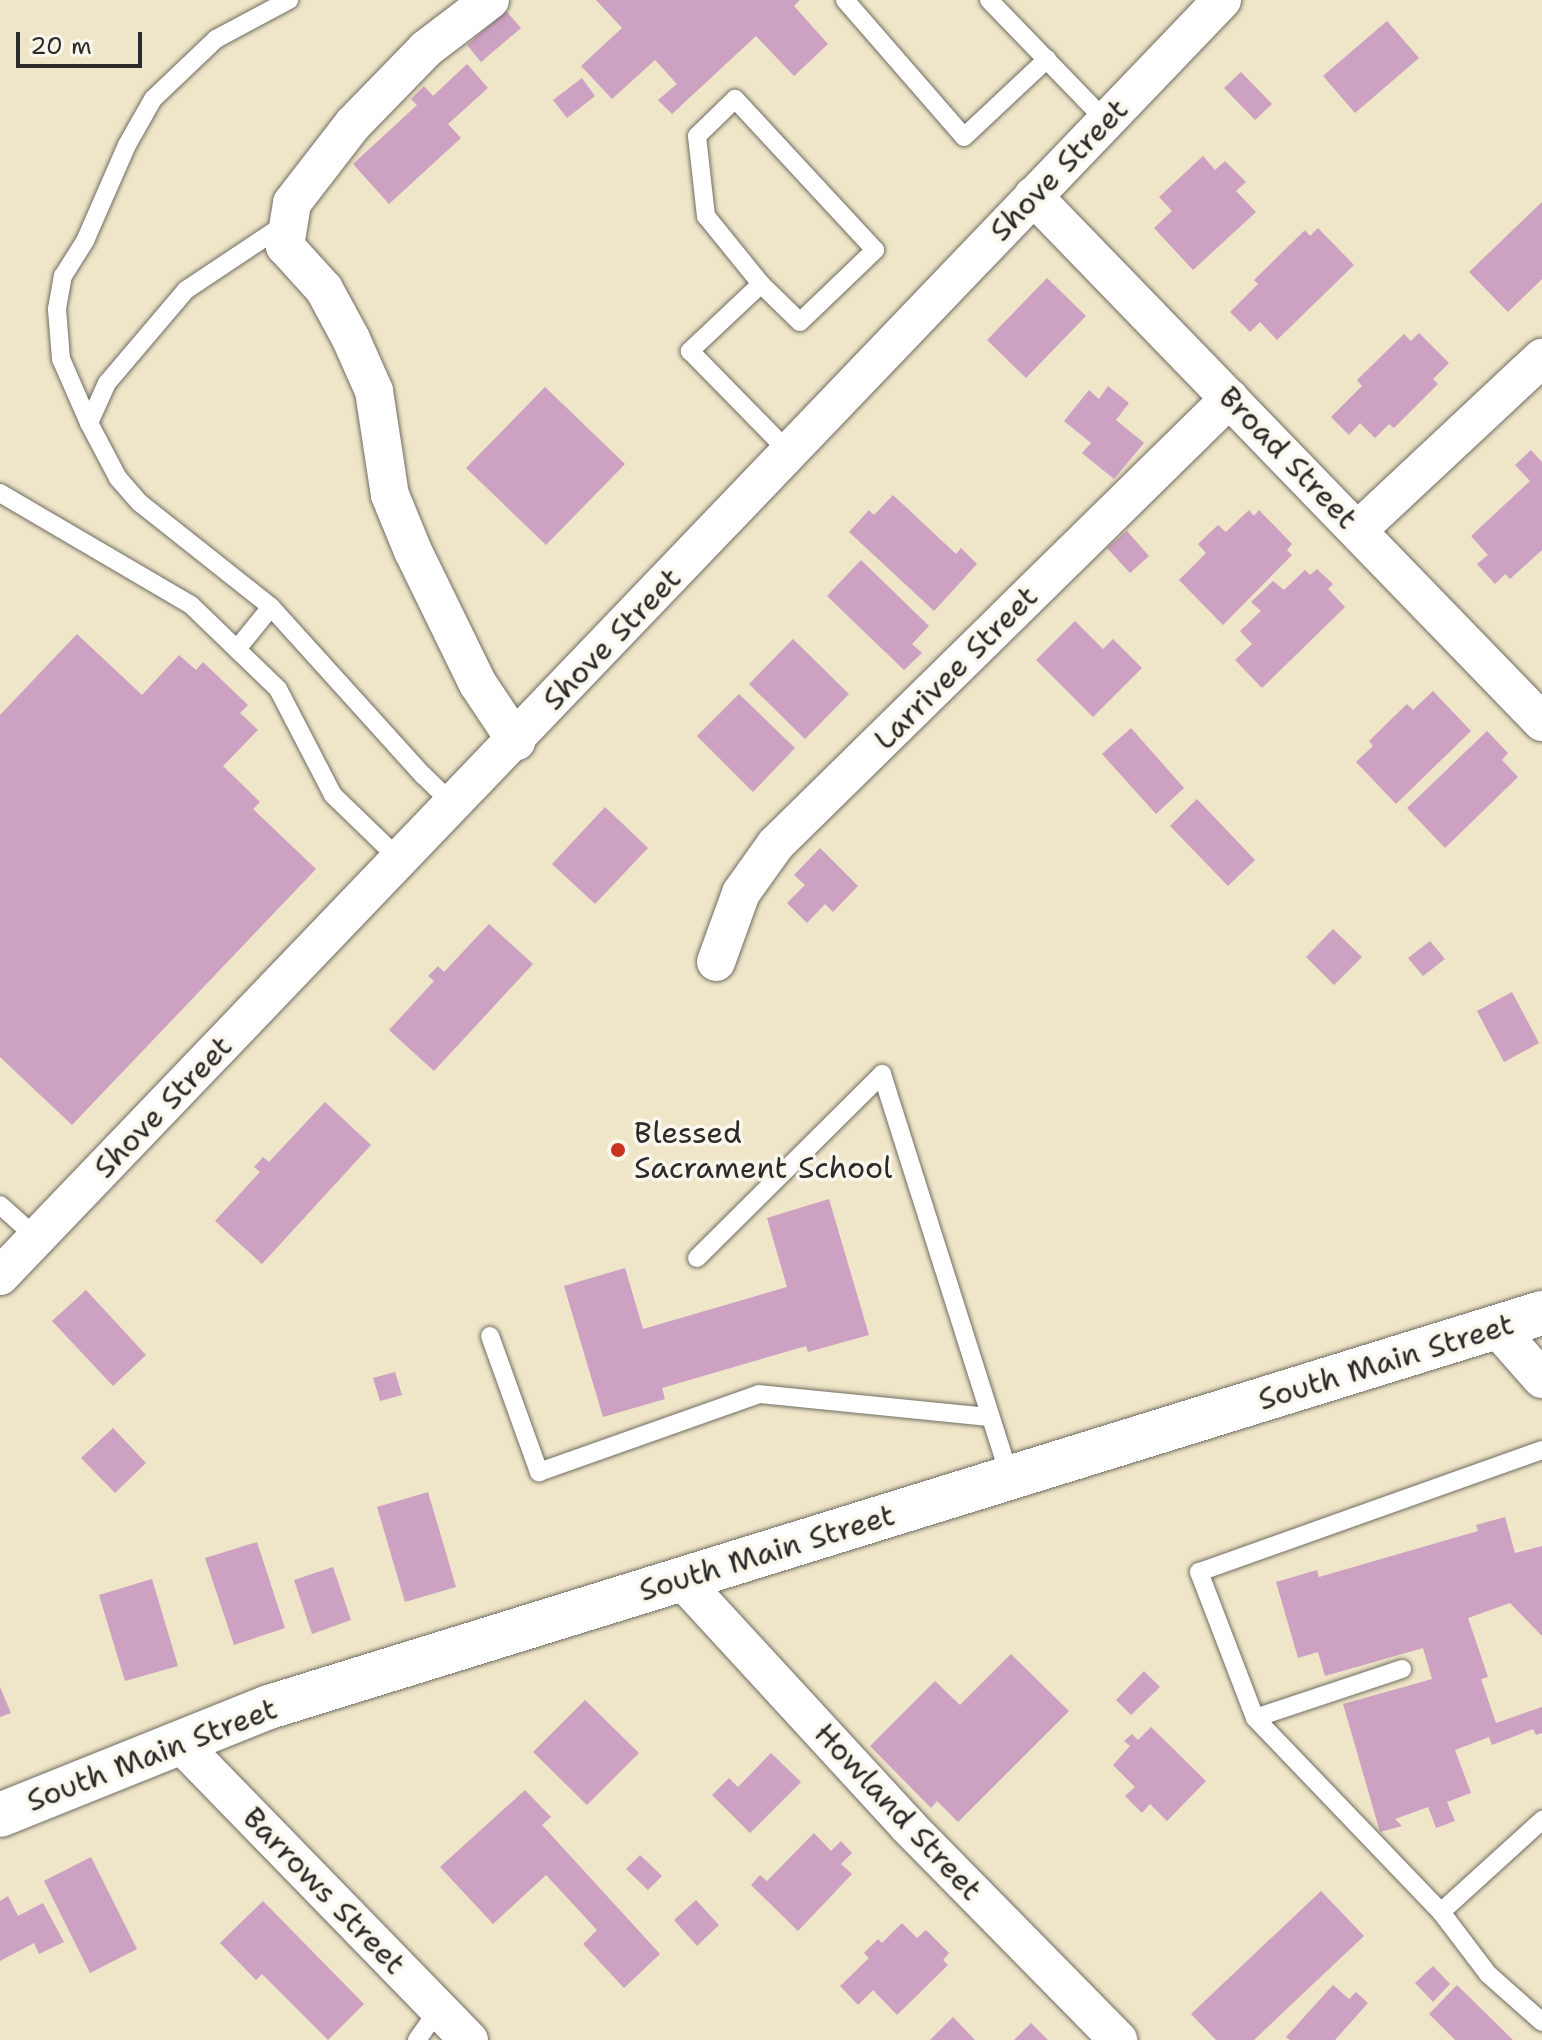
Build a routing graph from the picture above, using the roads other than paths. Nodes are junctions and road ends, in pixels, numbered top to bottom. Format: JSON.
{"nodes":[{"id":1,"x":289,"y":0,"type":"edge"},
{"id":2,"x":490,"y":0,"type":"edge"},
{"id":3,"x":845,"y":0,"type":"edge"},
{"id":4,"x":989,"y":0,"type":"edge"},
{"id":5,"x":1222,"y":0,"type":"edge"},
{"id":6,"x":1047,"y":59,"type":"junction"},
{"id":7,"x":1106,"y":121,"type":"junction"},
{"id":8,"x":1033,"y":196,"type":"junction"},
{"id":9,"x":289,"y":222,"type":"junction"},
{"id":10,"x":761,"y":284,"type":"junction"},
{"id":11,"x":1542,"y":358,"type":"edge"},
{"id":12,"x":1230,"y":398,"type":"junction"},
{"id":13,"x":89,"y":423,"type":"junction"},
{"id":14,"x":789,"y":452,"type":"junction"},
{"id":15,"x":0,"y":493,"type":"edge"},
{"id":16,"x":1358,"y":530,"type":"junction"},
{"id":17,"x":271,"y":607,"type":"junction"},
{"id":18,"x":237,"y":649,"type":"junction"},
{"id":19,"x":1542,"y":722,"type":"edge"},
{"id":20,"x":516,"y":741,"type":"junction"},
{"id":21,"x":454,"y":805,"type":"junction"},
{"id":22,"x":400,"y":860,"type":"junction"},
{"id":23,"x":716,"y":962,"type":"dead end"},
{"id":24,"x":0,"y":1205,"type":"edge"},
{"id":25,"x":37,"y":1238,"type":"junction"},
{"id":26,"x":697,"y":1258,"type":"dead end"},
{"id":27,"x":0,"y":1276,"type":"edge"},
{"id":28,"x":1542,"y":1313,"type":"edge"},
{"id":29,"x":1497,"y":1328,"type":"junction"},
{"id":30,"x":490,"y":1336,"type":"dead end"},
{"id":31,"x":1542,"y":1379,"type":"edge"},
{"id":32,"x":990,"y":1417,"type":"junction"},
{"id":33,"x":1542,"y":1450,"type":"edge"},
{"id":34,"x":1010,"y":1478,"type":"junction"},
{"id":35,"x":682,"y":1580,"type":"junction"},
{"id":36,"x":1402,"y":1669,"type":"dead end"},
{"id":37,"x":1255,"y":1718,"type":"junction"},
{"id":38,"x":179,"y":1742,"type":"junction"},
{"id":39,"x":0,"y":1815,"type":"edge"},
{"id":40,"x":1542,"y":1820,"type":"edge"},
{"id":41,"x":1441,"y":1912,"type":"junction"},
{"id":42,"x":439,"y":2009,"type":"junction"},
{"id":43,"x":1542,"y":2022,"type":"edge"},
{"id":44,"x":417,"y":2040,"type":"edge"},
{"id":45,"x":469,"y":2040,"type":"edge"},
{"id":46,"x":1118,"y":2040,"type":"edge"}],
"edges":[{"from":1,"to":13,"type":"lane"},
{"from":2,"to":9,"type":"street"},
{"from":3,"to":6,"type":"lane"},
{"from":4,"to":6,"type":"lane"},
{"from":5,"to":7,"type":"street","name":"Shove Street"},
{"from":6,"to":7,"type":"lane"},
{"from":7,"to":8,"type":"street","name":"Shove Street"},
{"from":8,"to":12,"type":"street","name":"Broad Street"},
{"from":8,"to":14,"type":"street","name":"Shove Street"},
{"from":9,"to":13,"type":"lane"},
{"from":9,"to":20,"type":"street"},
{"from":10,"to":10,"type":"lane"},
{"from":10,"to":14,"type":"lane"},
{"from":11,"to":16,"type":"street"},
{"from":12,"to":16,"type":"street","name":"Broad Street"},
{"from":12,"to":23,"type":"street","name":"Larrivee Street"},
{"from":13,"to":17,"type":"lane"},
{"from":14,"to":20,"type":"street","name":"Shove Street"},
{"from":15,"to":18,"type":"lane"},
{"from":16,"to":19,"type":"street","name":"Broad Street"},
{"from":17,"to":18,"type":"lane"},
{"from":17,"to":21,"type":"lane"},
{"from":18,"to":22,"type":"lane"},
{"from":20,"to":21,"type":"street","name":"Shove Street"},
{"from":21,"to":22,"type":"street","name":"Shove Street"},
{"from":22,"to":25,"type":"street","name":"Shove Street"},
{"from":24,"to":25,"type":"lane"},
{"from":25,"to":27,"type":"street","name":"Shove Street"},
{"from":26,"to":32,"type":"lane"},
{"from":28,"to":29,"type":"main road","name":"South Main Street"},
{"from":29,"to":31,"type":"street"},
{"from":29,"to":34,"type":"main road","name":"South Main Street"},
{"from":30,"to":32,"type":"lane"},
{"from":32,"to":34,"type":"lane"},
{"from":33,"to":37,"type":"lane"},
{"from":34,"to":35,"type":"main road","name":"South Main Street"},
{"from":35,"to":38,"type":"main road","name":"South Main Street"},
{"from":35,"to":46,"type":"street","name":"Howland Street"},
{"from":36,"to":37,"type":"lane"},
{"from":37,"to":41,"type":"lane"},
{"from":38,"to":39,"type":"main road","name":"South Main Street"},
{"from":38,"to":42,"type":"street","name":"Barrows Street"},
{"from":40,"to":41,"type":"lane"},
{"from":41,"to":43,"type":"lane"},
{"from":42,"to":44,"type":"lane"},
{"from":42,"to":45,"type":"street","name":"Barrows Street"}]}
